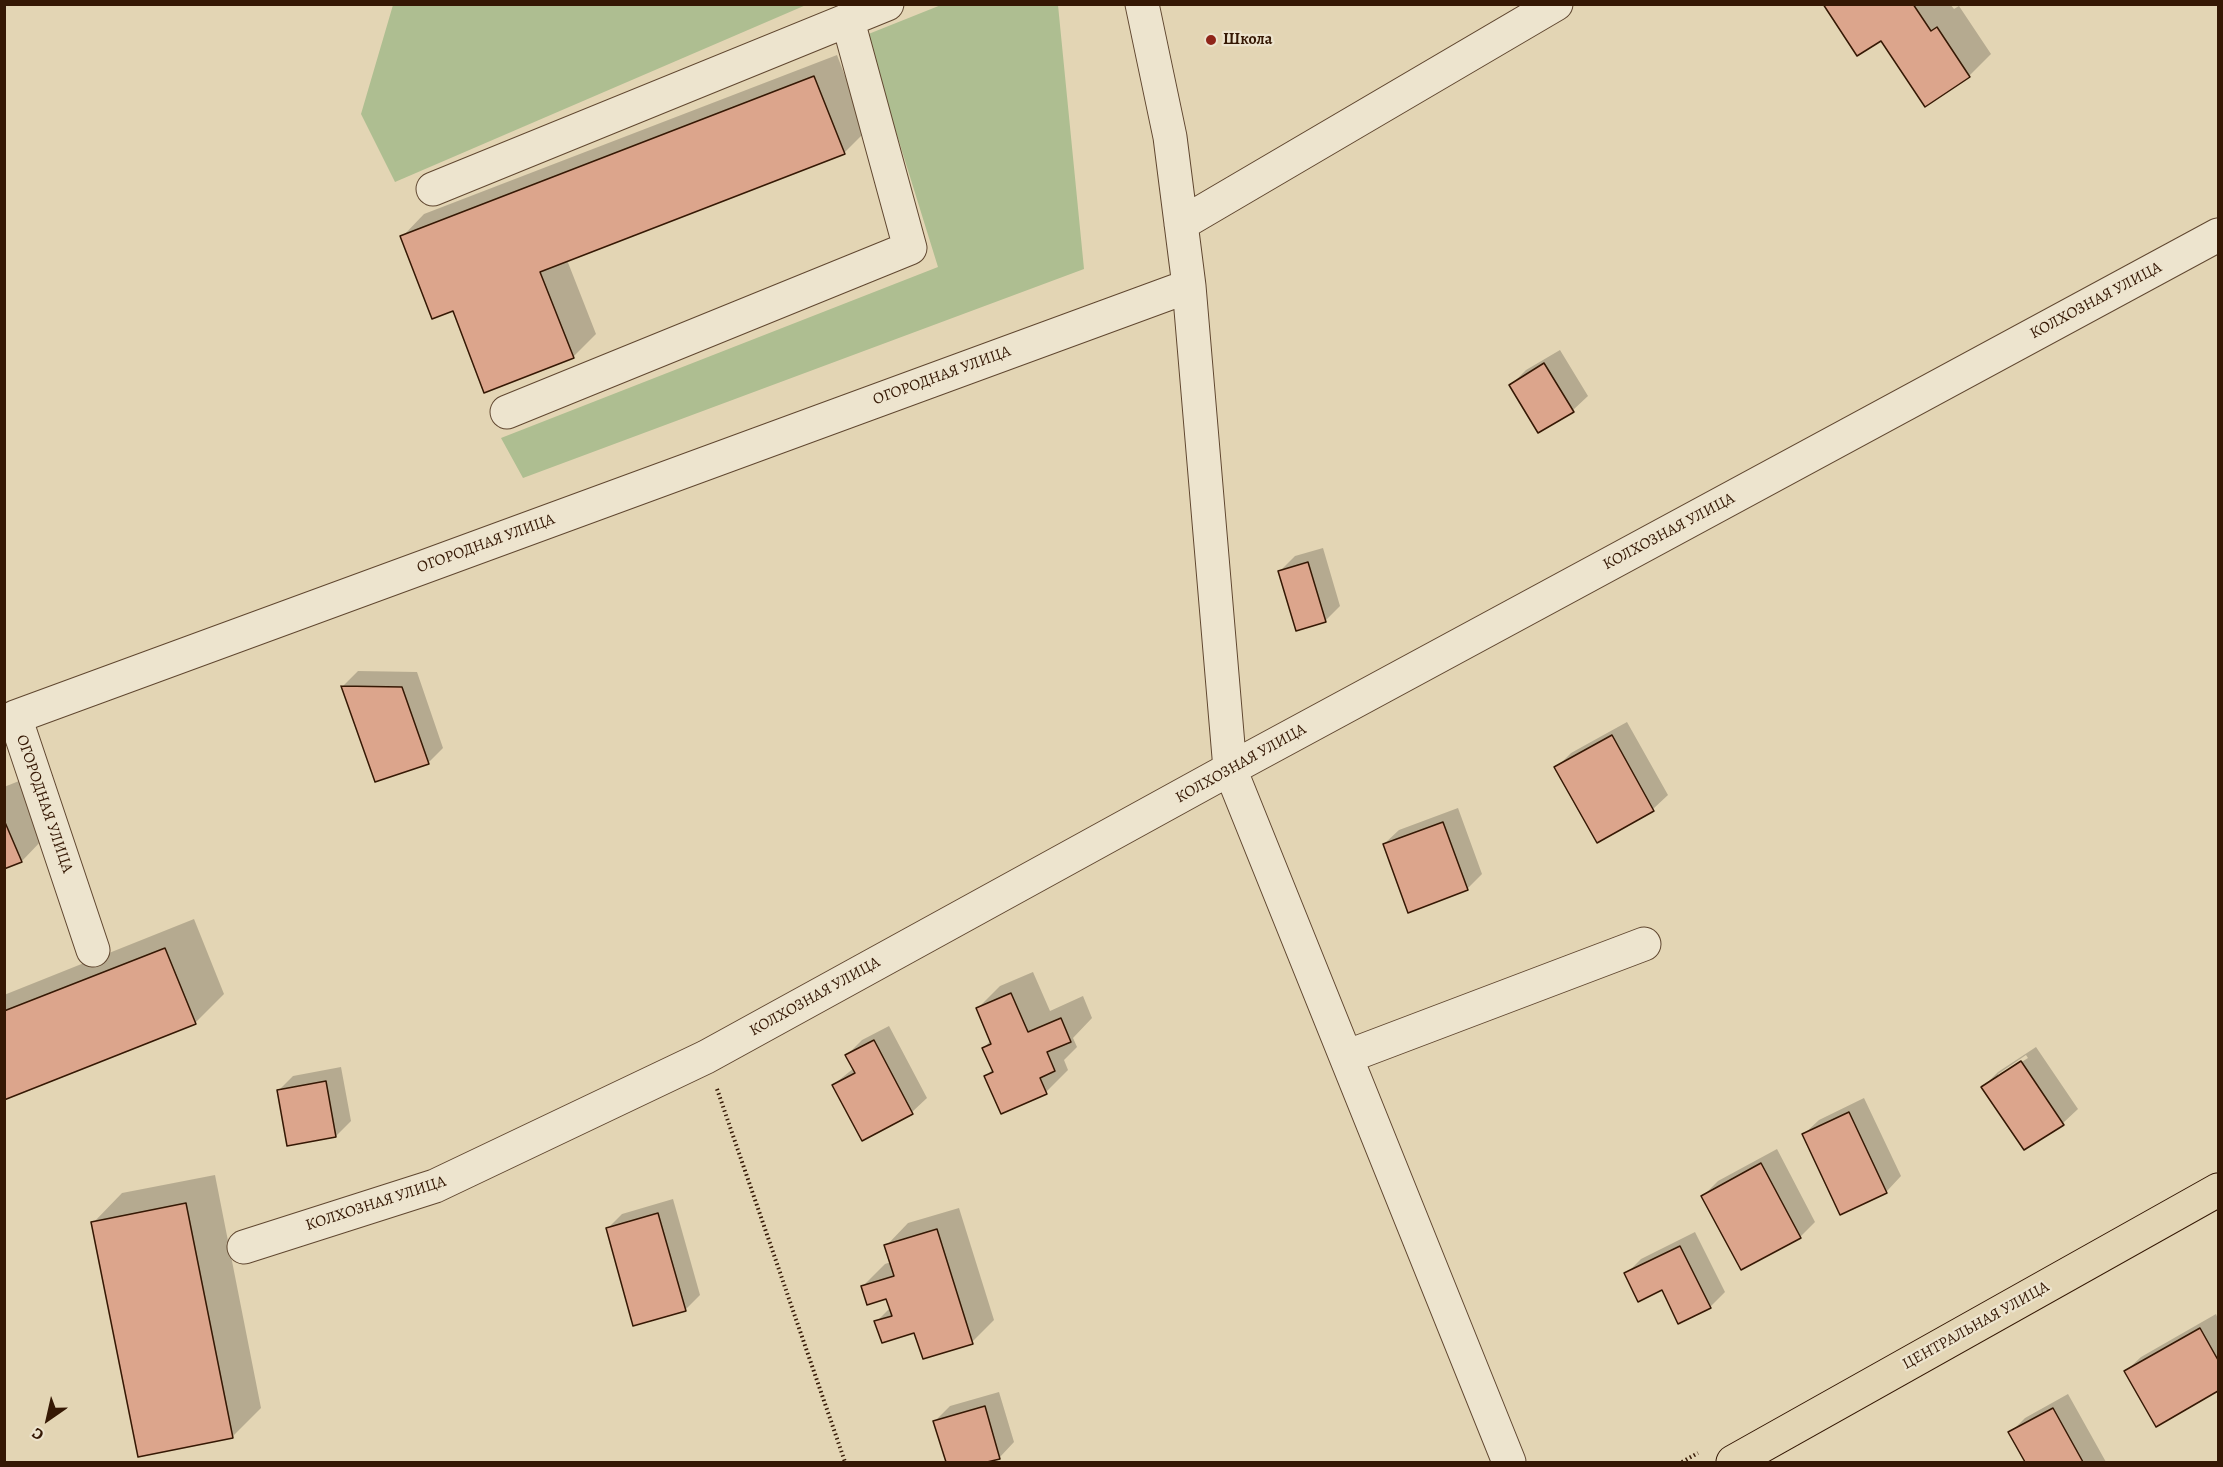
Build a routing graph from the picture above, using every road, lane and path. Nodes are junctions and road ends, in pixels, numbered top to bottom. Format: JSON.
{"nodes":[{"id":1,"x":886,"y":4,"type":"edge"},
{"id":2,"x":1142,"y":4,"type":"edge"},
{"id":3,"x":1556,"y":4,"type":"edge"},
{"id":4,"x":848,"y":21,"type":"junction"},
{"id":5,"x":433,"y":189,"type":"dead end"},
{"id":6,"x":1181,"y":224,"type":"junction"},
{"id":7,"x":2218,"y":235,"type":"edge"},
{"id":8,"x":1189,"y":286,"type":"junction"},
{"id":9,"x":507,"y":412,"type":"dead end"},
{"id":10,"x":10,"y":719,"type":"edge"},
{"id":11,"x":1230,"y":769,"type":"junction"},
{"id":12,"x":1644,"y":944,"type":"dead end"},
{"id":13,"x":93,"y":950,"type":"dead end"},
{"id":14,"x":706,"y":1057,"type":"junction"},
{"id":15,"x":1346,"y":1057,"type":"junction"},
{"id":16,"x":2218,"y":1190,"type":"edge"},
{"id":17,"x":244,"y":1247,"type":"dead end"},
{"id":18,"x":845,"y":1462,"type":"edge"},
{"id":19,"x":1509,"y":1462,"type":"edge"},
{"id":20,"x":1733,"y":1462,"type":"edge"}],
"edges":[{"from":1,"to":4,"type":"street"},
{"from":2,"to":6,"type":"street"},
{"from":3,"to":6,"type":"street"},
{"from":4,"to":5,"type":"street"},
{"from":4,"to":9,"type":"street"},
{"from":6,"to":8,"type":"street"},
{"from":7,"to":11,"type":"street","name":"КОЛХОЗНАЯ УЛИЦА"},
{"from":8,"to":10,"type":"street","name":"ОГОРОДНАЯ УЛИЦА"},
{"from":8,"to":11,"type":"street"},
{"from":10,"to":13,"type":"street","name":"ОГОРОДНАЯ УЛИЦА"},
{"from":11,"to":14,"type":"street","name":"КОЛХОЗНАЯ УЛИЦА"},
{"from":11,"to":15,"type":"street"},
{"from":12,"to":15,"type":"street"},
{"from":14,"to":17,"type":"street","name":"КОЛХОЗНАЯ УЛИЦА"},
{"from":14,"to":18,"type":"path"},
{"from":15,"to":19,"type":"street"},
{"from":16,"to":20,"type":"main road","name":"ЦЕНТРАЛЬНАЯ УЛИЦА"}]}
